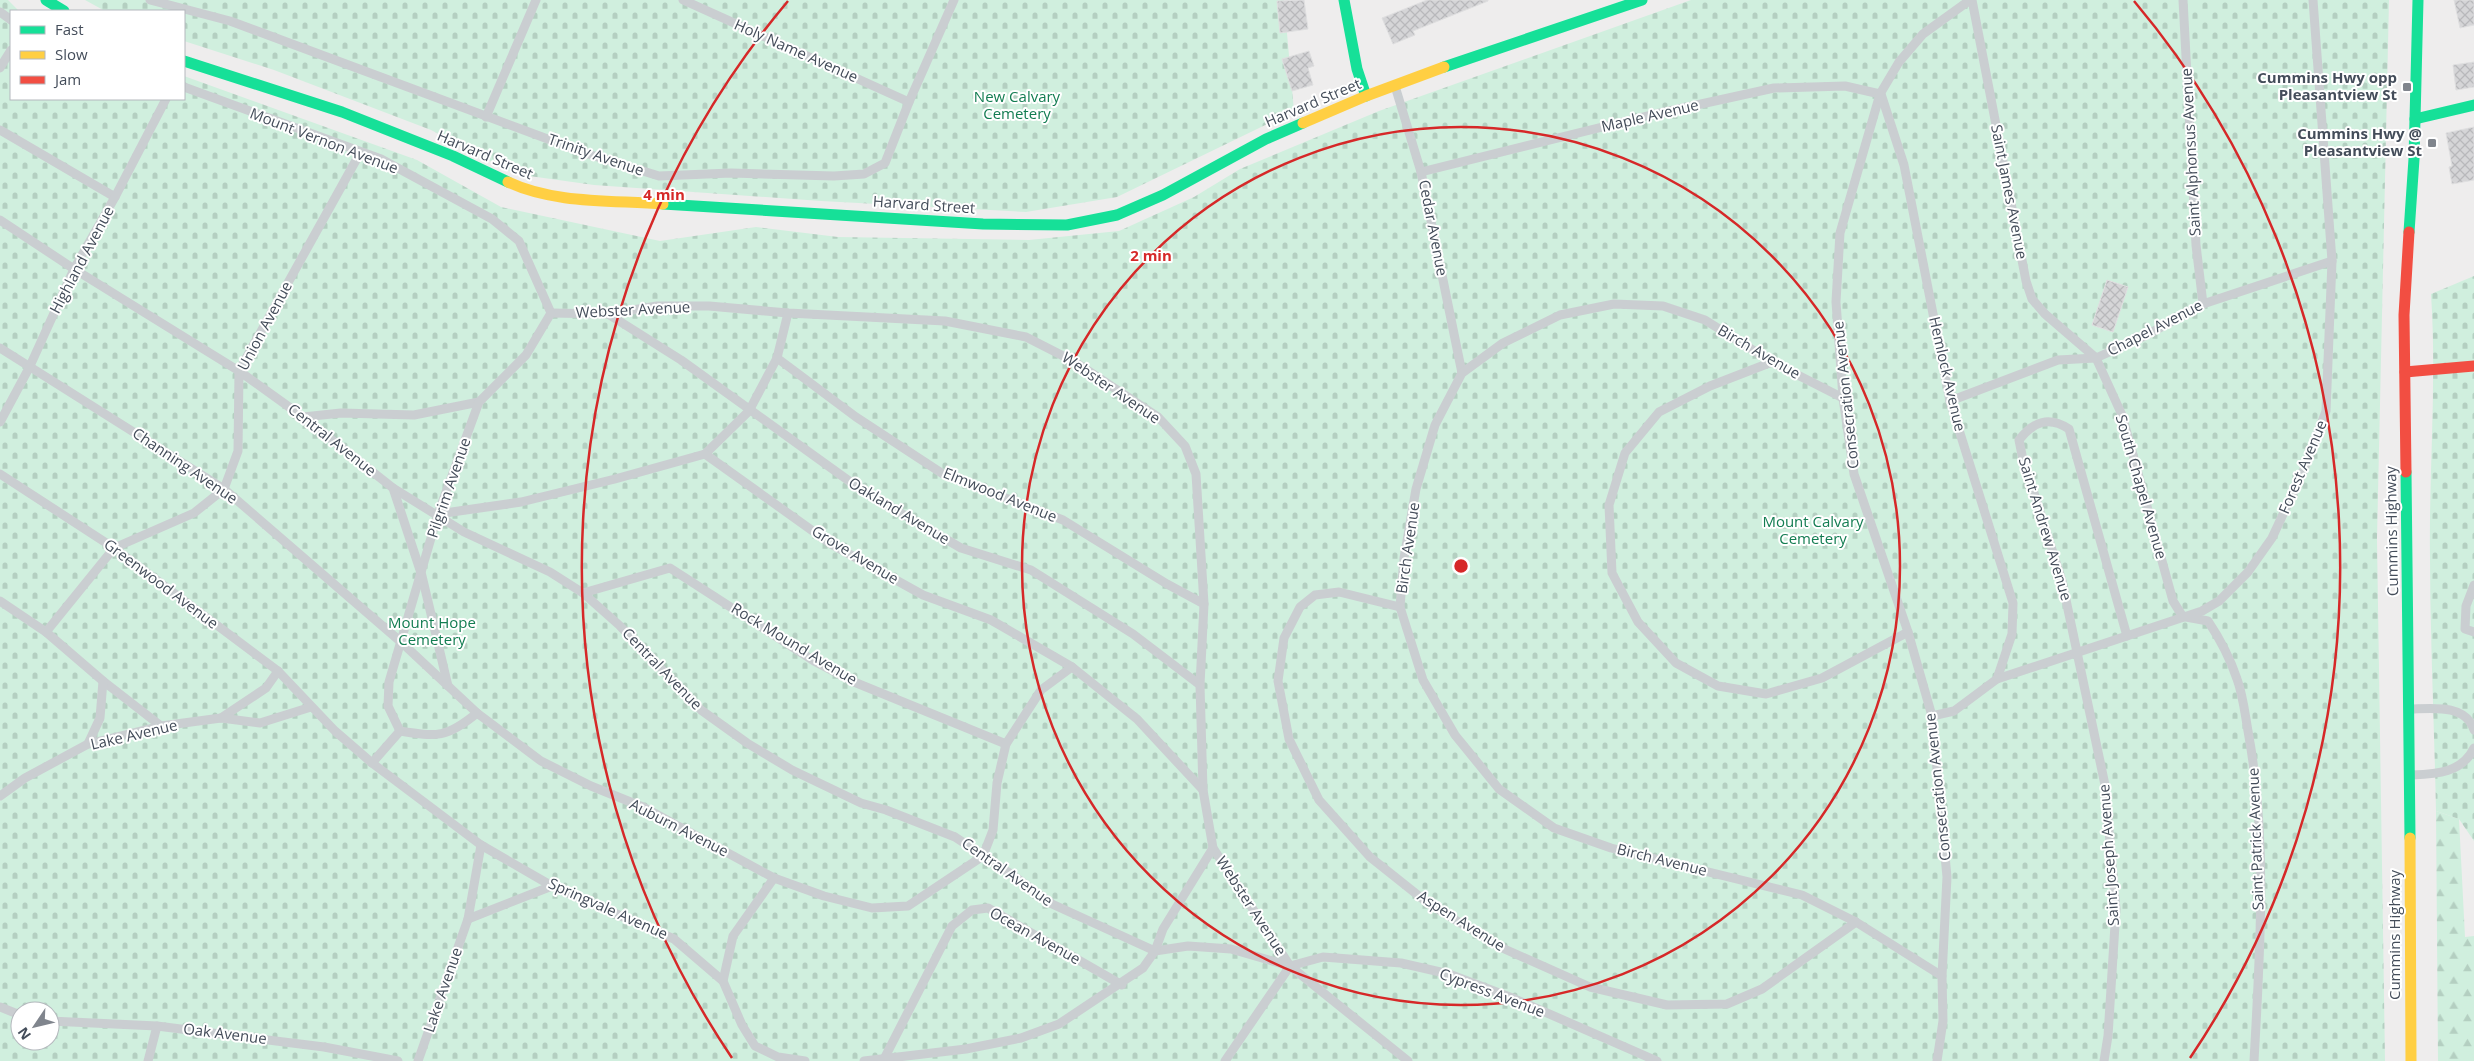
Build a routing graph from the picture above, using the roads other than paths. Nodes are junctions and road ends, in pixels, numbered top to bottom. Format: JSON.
{"nodes":[{"id":1,"x":46,"y":0,"type":"edge"},
{"id":2,"x":150,"y":0,"type":"edge"},
{"id":3,"x":536,"y":0,"type":"edge"},
{"id":4,"x":683,"y":0,"type":"edge"},
{"id":5,"x":954,"y":0,"type":"edge"},
{"id":6,"x":1344,"y":0,"type":"edge"},
{"id":7,"x":1642,"y":0,"type":"edge"},
{"id":8,"x":1971,"y":0,"type":"edge"},
{"id":9,"x":2182,"y":0,"type":"edge"},
{"id":10,"x":2313,"y":0,"type":"edge"},
{"id":11,"x":2418,"y":0,"type":"edge"},
{"id":12,"x":697,"y":3,"type":"edge"},
{"id":13,"x":62,"y":10,"type":"edge"},
{"id":14,"x":10,"y":52,"type":"edge"},
{"id":15,"x":185,"y":61,"type":"edge"},
{"id":16,"x":0,"y":68,"type":"edge"},
{"id":17,"x":1395,"y":86,"type":"junction"},
{"id":18,"x":185,"y":87,"type":"edge"},
{"id":19,"x":1880,"y":94,"type":"junction"},
{"id":20,"x":1366,"y":96,"type":"junction"},
{"id":21,"x":165,"y":100,"type":"edge"},
{"id":22,"x":909,"y":102,"type":"junction"},
{"id":23,"x":2474,"y":105,"type":"edge"},
{"id":24,"x":486,"y":117,"type":"junction"},
{"id":25,"x":2414,"y":119,"type":"junction"},
{"id":26,"x":0,"y":130,"type":"edge"},
{"id":27,"x":360,"y":153,"type":"junction"},
{"id":28,"x":1422,"y":172,"type":"junction"},
{"id":29,"x":115,"y":197,"type":"junction"},
{"id":30,"x":0,"y":220,"type":"edge"},
{"id":31,"x":2332,"y":262,"type":"junction"},
{"id":32,"x":74,"y":269,"type":"junction"},
{"id":33,"x":2202,"y":304,"type":"junction"},
{"id":34,"x":551,"y":313,"type":"junction"},
{"id":35,"x":788,"y":313,"type":"junction"},
{"id":36,"x":608,"y":314,"type":"junction"},
{"id":37,"x":0,"y":348,"type":"edge"},
{"id":38,"x":778,"y":358,"type":"junction"},
{"id":39,"x":2096,"y":358,"type":"junction"},
{"id":40,"x":1772,"y":362,"type":"junction"},
{"id":41,"x":30,"y":366,"type":"junction"},
{"id":42,"x":2474,"y":366,"type":"edge"},
{"id":43,"x":239,"y":371,"type":"junction"},
{"id":44,"x":2405,"y":372,"type":"junction"},
{"id":45,"x":1462,"y":373,"type":"junction"},
{"id":46,"x":1843,"y":398,"type":"junction"},
{"id":47,"x":1950,"y":401,"type":"junction"},
{"id":48,"x":479,"y":402,"type":"junction"},
{"id":49,"x":750,"y":411,"type":"junction"},
{"id":50,"x":303,"y":417,"type":"junction"},
{"id":51,"x":0,"y":422,"type":"edge"},
{"id":52,"x":705,"y":454,"type":"junction"},
{"id":53,"x":0,"y":474,"type":"edge"},
{"id":54,"x":392,"y":488,"type":"junction"},
{"id":55,"x":224,"y":489,"type":"junction"},
{"id":56,"x":438,"y":514,"type":"junction"},
{"id":57,"x":114,"y":548,"type":"junction"},
{"id":58,"x":422,"y":576,"type":"junction"},
{"id":59,"x":2474,"y":585,"type":"edge"},
{"id":60,"x":583,"y":593,"type":"junction"},
{"id":61,"x":0,"y":602,"type":"edge"},
{"id":62,"x":1204,"y":604,"type":"junction"},
{"id":63,"x":1400,"y":607,"type":"junction"},
{"id":64,"x":2183,"y":617,"type":"junction"},
{"id":65,"x":46,"y":632,"type":"junction"},
{"id":66,"x":1908,"y":632,"type":"junction"},
{"id":67,"x":2474,"y":632,"type":"edge"},
{"id":68,"x":2127,"y":636,"type":"junction"},
{"id":69,"x":401,"y":642,"type":"junction"},
{"id":70,"x":2078,"y":651,"type":"junction"},
{"id":71,"x":1072,"y":667,"type":"junction"},
{"id":72,"x":278,"y":671,"type":"junction"},
{"id":73,"x":1997,"y":679,"type":"junction"},
{"id":74,"x":103,"y":681,"type":"junction"},
{"id":75,"x":1200,"y":685,"type":"junction"},
{"id":76,"x":448,"y":686,"type":"junction"},
{"id":77,"x":311,"y":707,"type":"junction"},
{"id":78,"x":2410,"y":709,"type":"junction"},
{"id":79,"x":477,"y":712,"type":"junction"},
{"id":80,"x":1932,"y":716,"type":"junction"},
{"id":81,"x":221,"y":718,"type":"junction"},
{"id":82,"x":161,"y":726,"type":"junction"},
{"id":83,"x":2474,"y":730,"type":"edge"},
{"id":84,"x":400,"y":731,"type":"junction"},
{"id":85,"x":88,"y":744,"type":"junction"},
{"id":86,"x":1006,"y":744,"type":"junction"},
{"id":87,"x":2474,"y":748,"type":"edge"},
{"id":88,"x":372,"y":763,"type":"junction"},
{"id":89,"x":2410,"y":776,"type":"junction"},
{"id":90,"x":1203,"y":790,"type":"junction"},
{"id":91,"x":0,"y":796,"type":"edge"},
{"id":92,"x":481,"y":845,"type":"junction"},
{"id":93,"x":1213,"y":848,"type":"junction"},
{"id":94,"x":983,"y":856,"type":"junction"},
{"id":95,"x":774,"y":878,"type":"junction"},
{"id":96,"x":552,"y":886,"type":"junction"},
{"id":97,"x":468,"y":919,"type":"junction"},
{"id":98,"x":1856,"y":922,"type":"junction"},
{"id":99,"x":1155,"y":952,"type":"junction"},
{"id":100,"x":1290,"y":966,"type":"junction"},
{"id":101,"x":1942,"y":976,"type":"junction"},
{"id":102,"x":722,"y":981,"type":"junction"},
{"id":103,"x":1122,"y":985,"type":"junction"},
{"id":104,"x":60,"y":1021,"type":"edge"},
{"id":105,"x":157,"y":1026,"type":"junction"},
{"id":106,"x":1639,"y":1058,"type":"edge"},
{"id":107,"x":885,"y":1060,"type":"edge"},
{"id":108,"x":148,"y":1061,"type":"edge"},
{"id":109,"x":398,"y":1061,"type":"edge"},
{"id":110,"x":418,"y":1061,"type":"edge"},
{"id":111,"x":805,"y":1061,"type":"edge"},
{"id":112,"x":864,"y":1061,"type":"edge"},
{"id":113,"x":1225,"y":1061,"type":"edge"},
{"id":114,"x":1408,"y":1061,"type":"edge"},
{"id":115,"x":1657,"y":1061,"type":"edge"},
{"id":116,"x":1937,"y":1061,"type":"edge"},
{"id":117,"x":2104,"y":1061,"type":"edge"},
{"id":118,"x":2254,"y":1061,"type":"edge"},
{"id":119,"x":2411,"y":1061,"type":"edge"}],
"edges":[{"from":1,"to":13,"type":"main road"},
{"from":2,"to":24,"type":"lane","name":"Trinity Avenue"},
{"from":3,"to":24,"type":"lane"},
{"from":4,"to":12,"type":"lane","name":"Holy Name Avenue"},
{"from":5,"to":22,"type":"lane","name":"Trinity Avenue"},
{"from":6,"to":20,"type":"main road"},
{"from":7,"to":17,"type":"main road","name":"Harvard Street"},
{"from":8,"to":19,"type":"lane","name":"Consecration Avenue"},
{"from":8,"to":39,"type":"lane","name":"Saint James Avenue"},
{"from":9,"to":33,"type":"lane","name":"Saint Alphonsus Avenue"},
{"from":10,"to":31,"type":"lane","name":"Forest Avenue"},
{"from":11,"to":25,"type":"main road","name":"Cummins Highway"},
{"from":12,"to":22,"type":"lane","name":"Holy Name Avenue"},
{"from":14,"to":16,"type":"lane"},
{"from":15,"to":20,"type":"main road","name":"Harvard Street"},
{"from":17,"to":20,"type":"main road","name":"Harvard Street"},
{"from":17,"to":28,"type":"lane","name":"Cedar Avenue"},
{"from":18,"to":27,"type":"lane","name":"Mount Vernon Avenue"},
{"from":19,"to":28,"type":"lane","name":"Maple Avenue"},
{"from":19,"to":46,"type":"lane","name":"Consecration Avenue"},
{"from":19,"to":47,"type":"lane","name":"Hemlock Avenue"},
{"from":21,"to":29,"type":"lane","name":"Highland Avenue"},
{"from":22,"to":24,"type":"lane","name":"Trinity Avenue"},
{"from":23,"to":25,"type":"main road"},
{"from":25,"to":44,"type":"main road","name":"Cummins Highway"},
{"from":26,"to":29,"type":"lane"},
{"from":27,"to":34,"type":"lane","name":"Mount Vernon Avenue"},
{"from":27,"to":43,"type":"lane","name":"Union Avenue"},
{"from":28,"to":45,"type":"lane","name":"Cedar Avenue"},
{"from":29,"to":32,"type":"lane","name":"Highland Avenue"},
{"from":30,"to":32,"type":"lane","name":"Central Avenue"},
{"from":31,"to":33,"type":"lane","name":"Chapel Avenue"},
{"from":31,"to":64,"type":"lane","name":"Forest Avenue"},
{"from":32,"to":41,"type":"lane","name":"Highland Avenue"},
{"from":32,"to":43,"type":"lane","name":"Central Avenue"},
{"from":33,"to":39,"type":"lane","name":"Chapel Avenue"},
{"from":34,"to":36,"type":"lane","name":"Webster Avenue"},
{"from":34,"to":48,"type":"lane","name":"Pilgrim Avenue"},
{"from":35,"to":36,"type":"lane","name":"Webster Avenue"},
{"from":35,"to":38,"type":"lane"},
{"from":35,"to":62,"type":"lane","name":"Webster Avenue"},
{"from":36,"to":49,"type":"lane","name":"Oakland Avenue"},
{"from":37,"to":41,"type":"lane","name":"Channing Avenue"},
{"from":38,"to":49,"type":"lane"},
{"from":38,"to":62,"type":"lane","name":"Elmwood Avenue"},
{"from":39,"to":47,"type":"lane","name":"Chapel Avenue"},
{"from":39,"to":64,"type":"lane","name":"South Chapel Avenue"},
{"from":40,"to":45,"type":"lane","name":"Birch Avenue"},
{"from":40,"to":46,"type":"lane","name":"Birch Avenue"},
{"from":40,"to":66,"type":"lane"},
{"from":41,"to":51,"type":"lane","name":"Highland Avenue"},
{"from":41,"to":55,"type":"lane","name":"Channing Avenue"},
{"from":42,"to":44,"type":"main road"},
{"from":43,"to":50,"type":"lane","name":"Central Avenue"},
{"from":43,"to":55,"type":"lane","name":"Union Avenue"},
{"from":44,"to":78,"type":"main road","name":"Cummins Highway"},
{"from":45,"to":63,"type":"lane","name":"Birch Avenue"},
{"from":46,"to":66,"type":"lane","name":"Consecration Avenue"},
{"from":47,"to":73,"type":"lane","name":"Hemlock Avenue"},
{"from":48,"to":50,"type":"lane"},
{"from":48,"to":56,"type":"lane","name":"Pilgrim Avenue"},
{"from":49,"to":52,"type":"lane"},
{"from":49,"to":75,"type":"lane","name":"Oakland Avenue"},
{"from":50,"to":54,"type":"lane","name":"Central Avenue"},
{"from":52,"to":56,"type":"lane"},
{"from":52,"to":71,"type":"lane","name":"Grove Avenue"},
{"from":53,"to":57,"type":"lane","name":"Greenwood Avenue"},
{"from":54,"to":56,"type":"lane","name":"Central Avenue"},
{"from":54,"to":58,"type":"lane","name":"Pilgrim Avenue"},
{"from":55,"to":57,"type":"lane"},
{"from":55,"to":69,"type":"lane","name":"Channing Avenue"},
{"from":56,"to":58,"type":"lane","name":"Pilgrim Avenue"},
{"from":56,"to":60,"type":"lane","name":"Central Avenue"},
{"from":57,"to":65,"type":"lane"},
{"from":57,"to":72,"type":"lane","name":"Greenwood Avenue"},
{"from":58,"to":69,"type":"lane","name":"Pilgrim Avenue"},
{"from":58,"to":76,"type":"lane","name":"Pilgrim Avenue"},
{"from":59,"to":67,"type":"lane"},
{"from":60,"to":86,"type":"lane","name":"Rock Mound Avenue"},
{"from":60,"to":94,"type":"lane","name":"Central Avenue"},
{"from":61,"to":65,"type":"lane"},
{"from":62,"to":75,"type":"lane","name":"Webster Avenue"},
{"from":63,"to":98,"type":"lane","name":"Birch Avenue"},
{"from":63,"to":98,"type":"lane","name":"Aspen Avenue"},
{"from":64,"to":68,"type":"lane","name":"Forest Avenue"},
{"from":64,"to":118,"type":"lane","name":"Saint Patrick Avenue"},
{"from":65,"to":74,"type":"lane"},
{"from":66,"to":80,"type":"lane","name":"Consecration Avenue"},
{"from":68,"to":70,"type":"lane","name":"Forest Avenue"},
{"from":68,"to":70,"type":"lane","name":"Saint Andrew Avenue"},
{"from":69,"to":76,"type":"lane","name":"Auburn Avenue"},
{"from":69,"to":84,"type":"lane","name":"Pilgrim Avenue"},
{"from":70,"to":73,"type":"lane","name":"Forest Avenue"},
{"from":70,"to":117,"type":"lane","name":"Saint Joseph Avenue"},
{"from":71,"to":86,"type":"lane"},
{"from":71,"to":90,"type":"lane","name":"Grove Avenue"},
{"from":72,"to":77,"type":"lane","name":"Greenwood Avenue"},
{"from":72,"to":81,"type":"lane","name":"Lake Avenue"},
{"from":73,"to":80,"type":"lane","name":"Forest Avenue"},
{"from":74,"to":82,"type":"lane"},
{"from":74,"to":85,"type":"lane"},
{"from":75,"to":90,"type":"lane","name":"Webster Avenue"},
{"from":76,"to":79,"type":"lane","name":"Auburn Avenue"},
{"from":77,"to":81,"type":"lane","name":"Lake Avenue"},
{"from":77,"to":88,"type":"lane"},
{"from":78,"to":83,"type":"lane"},
{"from":78,"to":89,"type":"main road","name":"Cummins Highway"},
{"from":79,"to":84,"type":"lane"},
{"from":79,"to":95,"type":"lane","name":"Auburn Avenue"},
{"from":80,"to":101,"type":"lane","name":"Consecration Avenue"},
{"from":81,"to":82,"type":"lane","name":"Lake Avenue"},
{"from":82,"to":85,"type":"lane","name":"Lake Avenue"},
{"from":84,"to":88,"type":"lane"},
{"from":85,"to":91,"type":"lane","name":"Lake Avenue"},
{"from":86,"to":94,"type":"lane"},
{"from":87,"to":89,"type":"lane"},
{"from":88,"to":92,"type":"lane"},
{"from":89,"to":119,"type":"main road","name":"Cummins Highway"},
{"from":90,"to":93,"type":"lane","name":"Webster Avenue"},
{"from":92,"to":96,"type":"lane","name":"Springvale Avenue"},
{"from":92,"to":97,"type":"lane","name":"Lake Avenue"},
{"from":93,"to":99,"type":"lane"},
{"from":93,"to":100,"type":"lane","name":"Webster Avenue"},
{"from":94,"to":95,"type":"lane","name":"Auburn Avenue"},
{"from":94,"to":99,"type":"lane","name":"Central Avenue"},
{"from":95,"to":102,"type":"lane"},
{"from":96,"to":97,"type":"lane"},
{"from":96,"to":102,"type":"lane","name":"Springvale Avenue"},
{"from":97,"to":110,"type":"lane","name":"Lake Avenue"},
{"from":98,"to":101,"type":"lane","name":"Birch Avenue"},
{"from":99,"to":100,"type":"lane"},
{"from":99,"to":103,"type":"lane"},
{"from":100,"to":106,"type":"lane","name":"Cypress Avenue"},
{"from":100,"to":113,"type":"lane","name":"Webster Avenue"},
{"from":100,"to":114,"type":"lane"},
{"from":101,"to":116,"type":"lane","name":"Consecration Avenue"},
{"from":102,"to":111,"type":"lane","name":"Springvale Avenue"},
{"from":103,"to":107,"type":"lane"},
{"from":103,"to":107,"type":"lane","name":"Ocean Avenue"},
{"from":104,"to":105,"type":"lane","name":"Oak Avenue"},
{"from":105,"to":108,"type":"lane"},
{"from":105,"to":109,"type":"lane","name":"Oak Avenue"},
{"from":106,"to":115,"type":"lane","name":"Cypress Avenue"},
{"from":107,"to":112,"type":"lane"}]}
